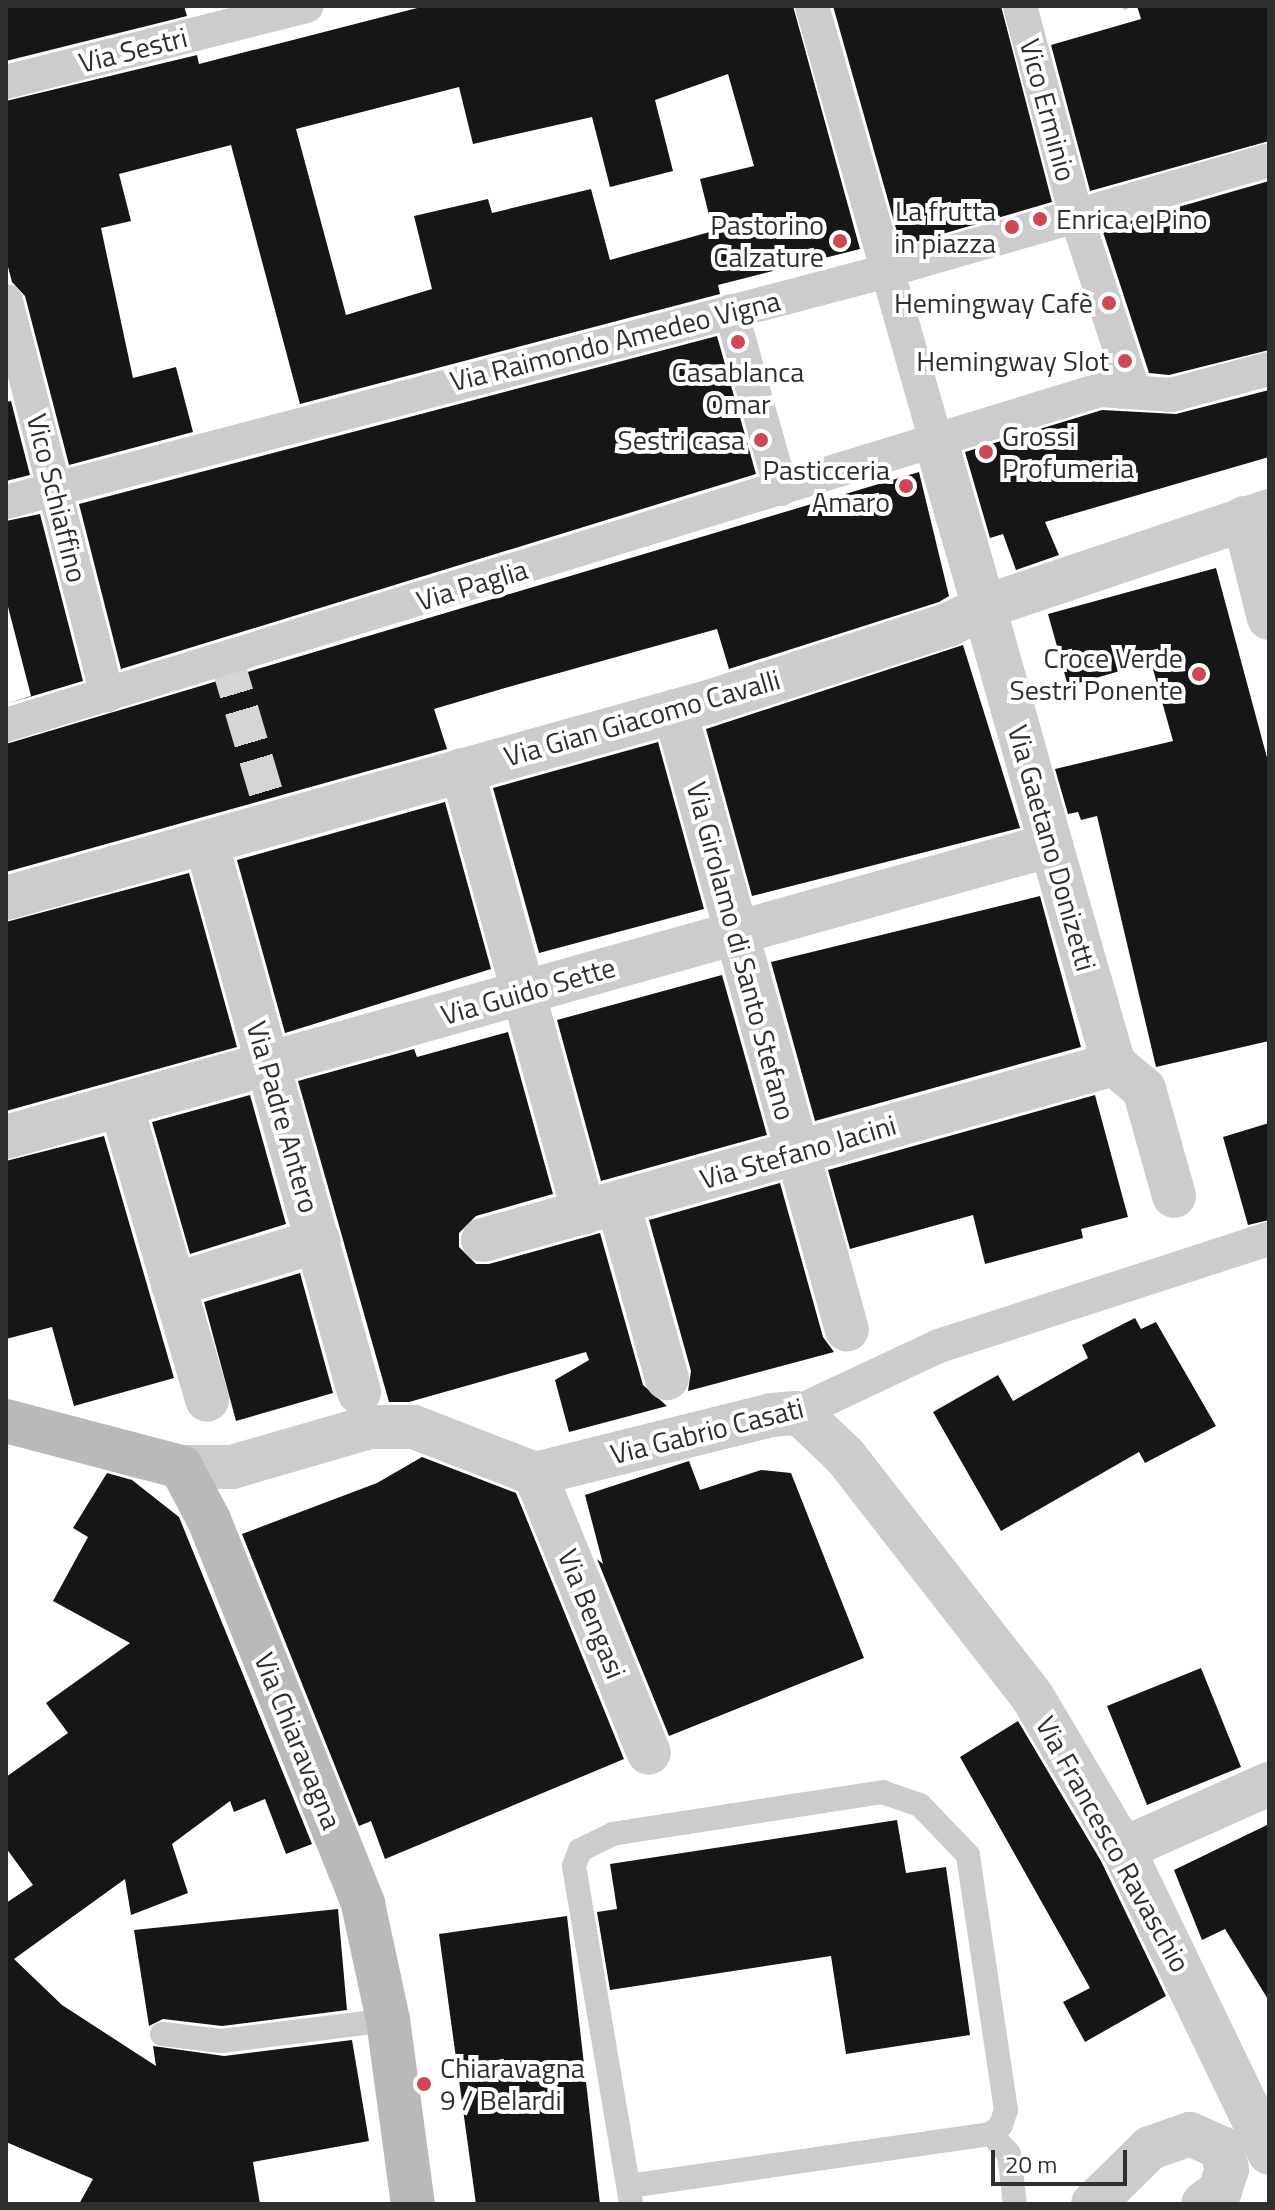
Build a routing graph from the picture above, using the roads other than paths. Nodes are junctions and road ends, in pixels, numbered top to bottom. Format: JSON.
{"nodes":[{"id":1,"x":307,"y":6,"type":"edge"},
{"id":2,"x":812,"y":6,"type":"edge"},
{"id":3,"x":1020,"y":6,"type":"edge"},
{"id":4,"x":193,"y":20,"type":"edge"},
{"id":5,"x":6,"y":82,"type":"edge"},
{"id":6,"x":1269,"y":160,"type":"edge"},
{"id":7,"x":1076,"y":215,"type":"junction"},
{"id":8,"x":886,"y":271,"type":"junction"},
{"id":9,"x":6,"y":301,"type":"edge"},
{"id":10,"x":731,"y":311,"type":"junction"},
{"id":11,"x":1269,"y":369,"type":"edge"},
{"id":12,"x":1134,"y":392,"type":"junction"},
{"id":13,"x":936,"y":442,"type":"junction"},
{"id":14,"x":55,"y":486,"type":"junction"},
{"id":15,"x":781,"y":489,"type":"junction"},
{"id":16,"x":6,"y":502,"type":"edge"},
{"id":17,"x":1256,"y":515,"type":"edge"},
{"id":18,"x":984,"y":607,"type":"junction"},
{"id":19,"x":1269,"y":618,"type":"edge"},
{"id":20,"x":107,"y":695,"type":"junction"},
{"id":21,"x":675,"y":711,"type":"junction"},
{"id":22,"x":6,"y":725,"type":"edge"},
{"id":23,"x":462,"y":770,"type":"junction"},
{"id":24,"x":206,"y":842,"type":"junction"},
{"id":25,"x":1051,"y":845,"type":"junction"},
{"id":26,"x":6,"y":898,"type":"edge"},
{"id":27,"x":736,"y":933,"type":"junction"},
{"id":28,"x":523,"y":993,"type":"junction"},
{"id":29,"x":268,"y":1064,"type":"junction"},
{"id":30,"x":1114,"y":1064,"type":"junction"},
{"id":31,"x":121,"y":1105,"type":"junction"},
{"id":32,"x":6,"y":1137,"type":"edge"},
{"id":33,"x":797,"y":1153,"type":"junction"},
{"id":34,"x":1174,"y":1196,"type":"dead end"},
{"id":35,"x":601,"y":1207,"type":"junction"},
{"id":36,"x":1269,"y":1239,"type":"edge"},
{"id":37,"x":483,"y":1240,"type":"dead end"},
{"id":38,"x":318,"y":1241,"type":"junction"},
{"id":39,"x":173,"y":1285,"type":"junction"},
{"id":40,"x":847,"y":1330,"type":"dead end"},
{"id":41,"x":667,"y":1378,"type":"dead end"},
{"id":42,"x":359,"y":1392,"type":"dead end"},
{"id":43,"x":207,"y":1400,"type":"dead end"},
{"id":44,"x":796,"y":1413,"type":"junction"},
{"id":45,"x":6,"y":1421,"type":"edge"},
{"id":46,"x":181,"y":1467,"type":"junction"},
{"id":47,"x":535,"y":1474,"type":"junction"},
{"id":48,"x":649,"y":1753,"type":"dead end"},
{"id":49,"x":1269,"y":1784,"type":"edge"},
{"id":50,"x":1123,"y":1849,"type":"junction"},
{"id":51,"x":388,"y":2020,"type":"junction"},
{"id":52,"x":162,"y":2034,"type":"dead end"},
{"id":53,"x":991,"y":2134,"type":"junction"},
{"id":54,"x":1269,"y":2153,"type":"edge"},
{"id":55,"x":630,"y":2195,"type":"edge"},
{"id":56,"x":413,"y":2204,"type":"edge"},
{"id":57,"x":1015,"y":2204,"type":"edge"},
{"id":58,"x":1093,"y":2204,"type":"edge"},
{"id":59,"x":1203,"y":2204,"type":"edge"}],
"edges":[{"from":1,"to":4,"type":"street","name":"Via Sestri"},
{"from":2,"to":8,"type":"street"},
{"from":3,"to":7,"type":"street","name":"Vico Erminio"},
{"from":4,"to":5,"type":"street","name":"Via Sestri"},
{"from":6,"to":7,"type":"street","name":"Via Raimondo Amedeo Vigna"},
{"from":7,"to":8,"type":"street","name":"Via Raimondo Amedeo Vigna"},
{"from":7,"to":12,"type":"street","name":"Vico Erminio"},
{"from":8,"to":10,"type":"street","name":"Via Raimondo Amedeo Vigna"},
{"from":8,"to":13,"type":"street"},
{"from":9,"to":14,"type":"street","name":"Vico Schiaffino"},
{"from":10,"to":14,"type":"street","name":"Via Raimondo Amedeo Vigna"},
{"from":10,"to":15,"type":"street"},
{"from":11,"to":12,"type":"street","name":"Via Paglia"},
{"from":12,"to":13,"type":"street","name":"Via Paglia"},
{"from":13,"to":15,"type":"street","name":"Via Paglia"},
{"from":13,"to":18,"type":"street","name":"Via Gaetano Donizetti"},
{"from":14,"to":16,"type":"street","name":"Via Raimondo Amedeo Vigna"},
{"from":14,"to":20,"type":"street","name":"Vico Schiaffino"},
{"from":15,"to":20,"type":"street","name":"Via Paglia"},
{"from":17,"to":18,"type":"street","name":"Via Gian Giacomo Cavalli"},
{"from":17,"to":19,"type":"street"},
{"from":18,"to":21,"type":"street","name":"Via Gian Giacomo Cavalli"},
{"from":18,"to":25,"type":"street","name":"Via Gaetano Donizetti"},
{"from":20,"to":22,"type":"street","name":"Via Paglia"},
{"from":21,"to":23,"type":"street","name":"Via Gian Giacomo Cavalli"},
{"from":21,"to":27,"type":"street","name":"Via Girolamo di Santo Stefano"},
{"from":23,"to":24,"type":"street","name":"Via Gian Giacomo Cavalli"},
{"from":23,"to":28,"type":"street"},
{"from":24,"to":26,"type":"street","name":"Via Gian Giacomo Cavalli"},
{"from":24,"to":29,"type":"street","name":"Via Padre Antero"},
{"from":25,"to":27,"type":"street","name":"Via Guido Sette"},
{"from":25,"to":30,"type":"street","name":"Via Gaetano Donizetti"},
{"from":27,"to":28,"type":"street","name":"Via Guido Sette"},
{"from":27,"to":33,"type":"street","name":"Via Girolamo di Santo Stefano"},
{"from":28,"to":29,"type":"street","name":"Via Guido Sette"},
{"from":28,"to":35,"type":"street"},
{"from":29,"to":31,"type":"street","name":"Via Guido Sette"},
{"from":29,"to":38,"type":"street","name":"Via Padre Antero"},
{"from":30,"to":33,"type":"street","name":"Via Stefano Jacini"},
{"from":30,"to":34,"type":"street"},
{"from":31,"to":32,"type":"street","name":"Via Guido Sette"},
{"from":31,"to":39,"type":"street"},
{"from":33,"to":35,"type":"street","name":"Via Stefano Jacini"},
{"from":33,"to":40,"type":"street","name":"Via Girolamo di Santo Stefano"},
{"from":35,"to":37,"type":"street","name":"Via Stefano Jacini"},
{"from":35,"to":41,"type":"street"},
{"from":36,"to":44,"type":"street","name":"Via Gabrio Casati"},
{"from":38,"to":39,"type":"street"},
{"from":38,"to":42,"type":"street","name":"Via Padre Antero"},
{"from":39,"to":43,"type":"street"},
{"from":44,"to":47,"type":"street","name":"Via Gabrio Casati"},
{"from":44,"to":50,"type":"street","name":"Via Francesco Ravaschio"},
{"from":45,"to":46,"type":"main road"},
{"from":46,"to":47,"type":"street"},
{"from":46,"to":51,"type":"main road","name":"Via Chiaravagna"},
{"from":47,"to":48,"type":"street","name":"Via Bengasi"},
{"from":49,"to":50,"type":"street"},
{"from":50,"to":54,"type":"street","name":"Via Francesco Ravaschio"},
{"from":51,"to":52,"type":"lane"},
{"from":51,"to":56,"type":"main road","name":"Via Chiaravagna"},
{"from":53,"to":55,"type":"lane"},
{"from":53,"to":55,"type":"lane"},
{"from":53,"to":57,"type":"lane"},
{"from":58,"to":59,"type":"street"}]}
